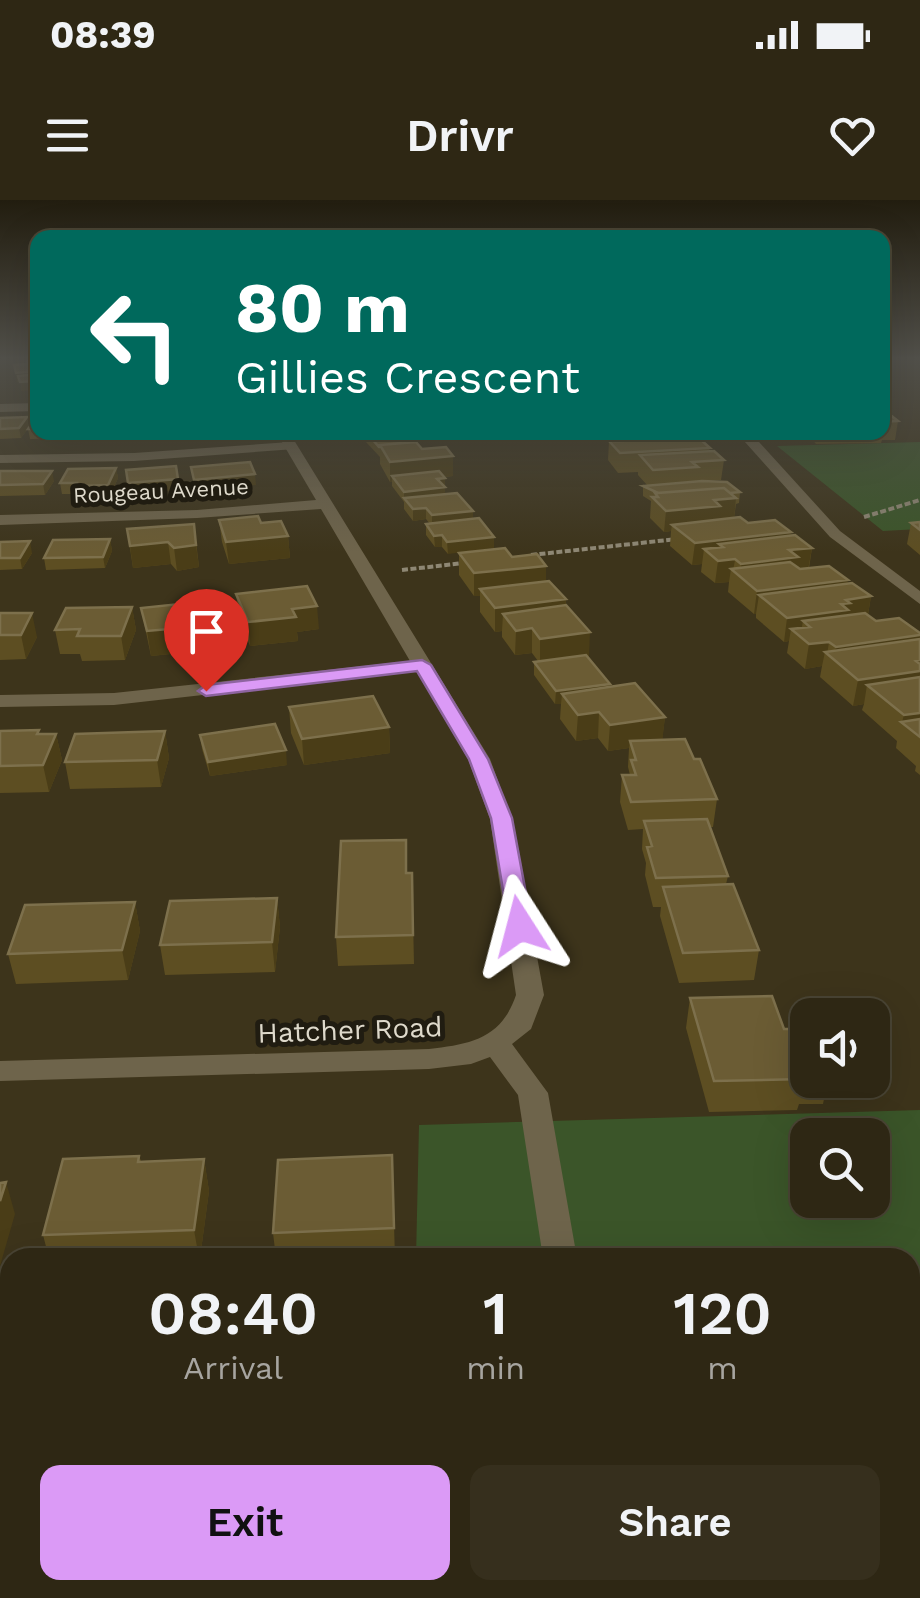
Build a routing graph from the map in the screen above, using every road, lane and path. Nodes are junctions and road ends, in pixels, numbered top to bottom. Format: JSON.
{"nodes":[{"id":1,"x":278,"y":440,"type":"edge"},
{"id":2,"x":287,"y":440,"type":"edge"},
{"id":3,"x":749,"y":440,"type":"edge"},
{"id":4,"x":0,"y":459,"type":"edge"},
{"id":5,"x":920,"y":500,"type":"edge"},
{"id":6,"x":325,"y":504,"type":"junction"},
{"id":7,"x":0,"y":520,"type":"edge"},
{"id":8,"x":822,"y":522,"type":"junction"},
{"id":9,"x":677,"y":538,"type":"edge"},
{"id":10,"x":518,"y":556,"type":"edge"},
{"id":11,"x":479,"y":561,"type":"edge"},
{"id":12,"x":367,"y":574,"type":"junction"},
{"id":13,"x":920,"y":599,"type":"edge"},
{"id":14,"x":422,"y":665,"type":"junction"},
{"id":15,"x":0,"y":701,"type":"edge"},
{"id":16,"x":495,"y":1044,"type":"junction"},
{"id":17,"x":0,"y":1071,"type":"edge"},
{"id":18,"x":558,"y":1248,"type":"edge"}],
"edges":[{"from":1,"to":4,"type":"street"},
{"from":2,"to":6,"type":"street"},
{"from":3,"to":8,"type":"street"},
{"from":5,"to":8,"type":"path"},
{"from":6,"to":7,"type":"street","name":"Rougeau Avenue"},
{"from":6,"to":12,"type":"street"},
{"from":8,"to":13,"type":"street"},
{"from":9,"to":10,"type":"path"},
{"from":11,"to":12,"type":"path"},
{"from":12,"to":14,"type":"street"},
{"from":14,"to":15,"type":"street"},
{"from":14,"to":16,"type":"street"},
{"from":16,"to":17,"type":"street","name":"Hatcher Road"},
{"from":16,"to":18,"type":"street"}]}
